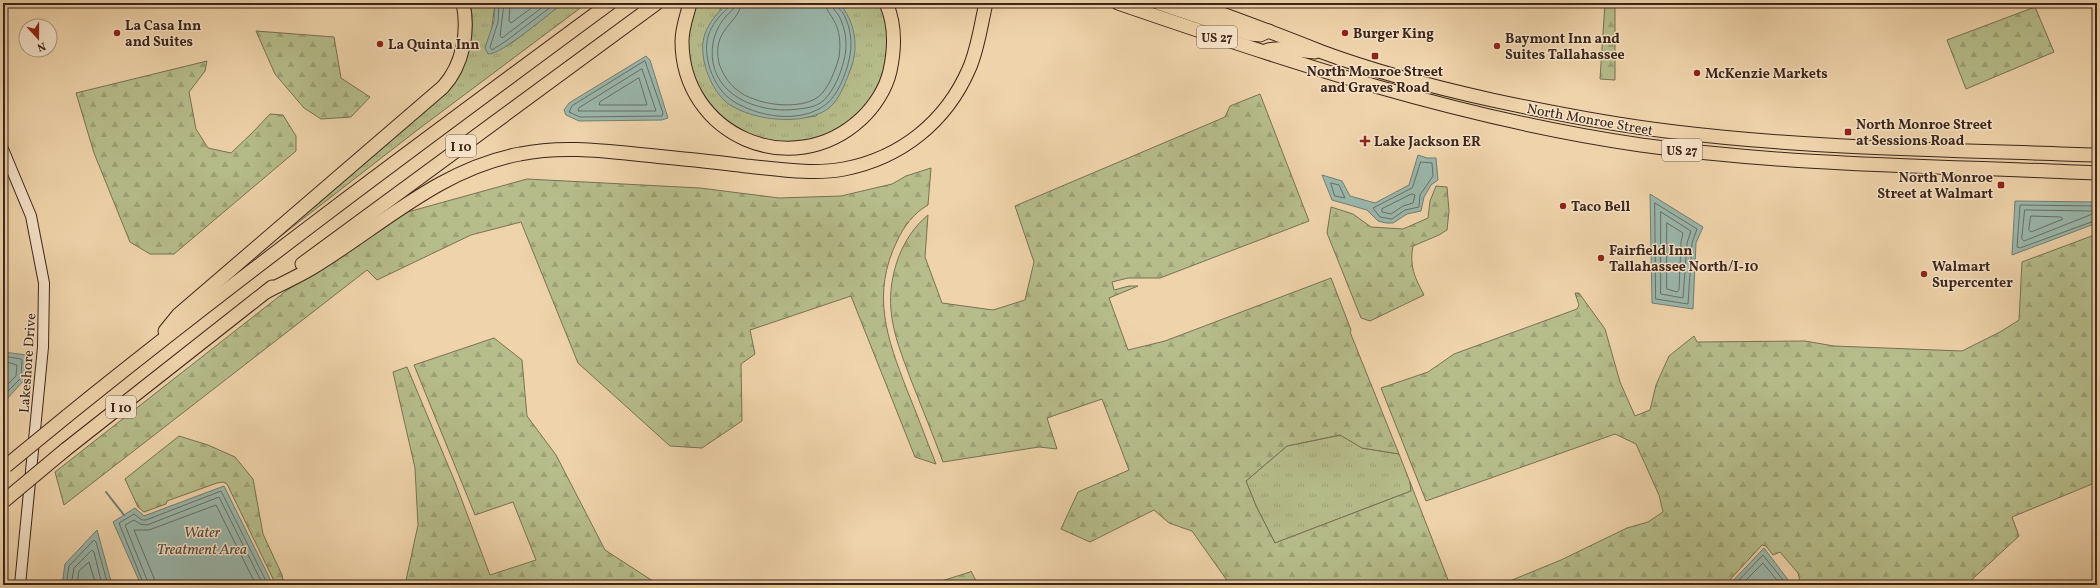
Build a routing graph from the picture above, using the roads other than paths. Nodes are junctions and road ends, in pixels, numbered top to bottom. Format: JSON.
{"nodes":[{"id":1,"x":463,"y":3,"type":"edge"},
{"id":2,"x":610,"y":3,"type":"edge"},
{"id":3,"x":657,"y":3,"type":"edge"},
{"id":4,"x":690,"y":3,"type":"edge"},
{"id":5,"x":886,"y":3,"type":"edge"},
{"id":6,"x":986,"y":3,"type":"edge"},
{"id":7,"x":1118,"y":3,"type":"edge"},
{"id":8,"x":1159,"y":3,"type":"edge"},
{"id":9,"x":1191,"y":3,"type":"edge"},
{"id":10,"x":1269,"y":31,"type":"junction"},
{"id":11,"x":1322,"y":52,"type":"junction"},
{"id":12,"x":1262,"y":53,"type":"junction"},
{"id":13,"x":1581,"y":117,"type":"junction"},
{"id":14,"x":1578,"y":134,"type":"junction"},
{"id":15,"x":3,"y":149,"type":"edge"},
{"id":16,"x":1935,"y":149,"type":"junction"},
{"id":17,"x":2097,"y":155,"type":"edge"},
{"id":18,"x":1935,"y":167,"type":"junction"},
{"id":19,"x":2097,"y":173,"type":"edge"},
{"id":20,"x":266,"y":292,"type":"junction"},
{"id":21,"x":148,"y":351,"type":"junction"},
{"id":22,"x":4,"y":467,"type":"edge"},
{"id":23,"x":4,"y":501,"type":"edge"},
{"id":24,"x":20,"y":585,"type":"edge"}],
"edges":[{"from":1,"to":21,"type":"highway"},
{"from":2,"to":21,"type":"highway","number":"I 10"},
{"from":3,"to":20,"type":"highway","number":"I 10"},
{"from":4,"to":5,"type":"highway"},
{"from":6,"to":20,"type":"highway"},
{"from":7,"to":12,"type":"highway","name":"North Monroe Street","number":"US 27"},
{"from":8,"to":10,"type":"highway"},
{"from":9,"to":10,"type":"highway","name":"North Monroe Street","number":"US 27"},
{"from":10,"to":11,"type":"highway","name":"North Monroe Street","number":"US 27"},
{"from":11,"to":12,"type":"highway"},
{"from":11,"to":13,"type":"highway","name":"North Monroe Street","number":"US 27"},
{"from":12,"to":14,"type":"highway","name":"North Monroe Street","number":"US 27"},
{"from":13,"to":14,"type":"highway"},
{"from":13,"to":16,"type":"highway","name":"North Monroe Street","number":"US 27"},
{"from":14,"to":18,"type":"highway","name":"North Monroe Street","number":"US 27"},
{"from":15,"to":24,"type":"street","name":"Lakeshore Drive"},
{"from":16,"to":17,"type":"highway","name":"North Monroe Street","number":"US 27"},
{"from":16,"to":18,"type":"highway"},
{"from":18,"to":19,"type":"highway","name":"North Monroe Street","number":"US 27"},
{"from":20,"to":23,"type":"highway","number":"I 10","bridge":true},
{"from":21,"to":22,"type":"highway","number":"I 10","bridge":true}]}
